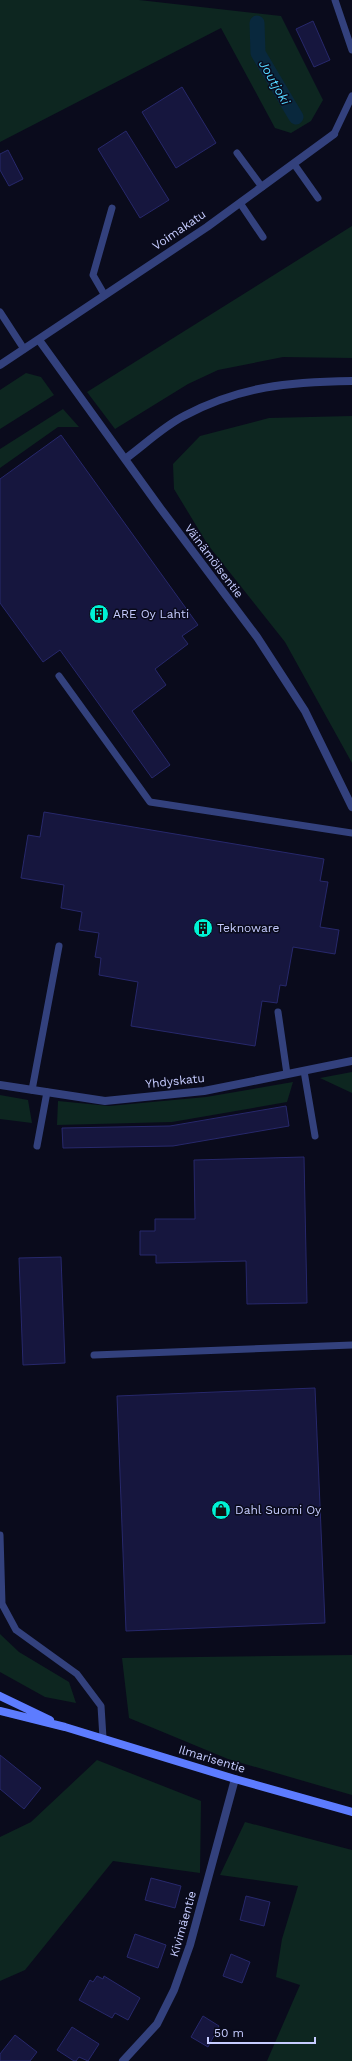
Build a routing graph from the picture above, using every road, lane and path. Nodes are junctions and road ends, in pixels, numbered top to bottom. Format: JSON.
{"nodes":[{"id":1,"x":335,"y":0,"type":"edge"},
{"id":2,"x":352,"y":47,"type":"edge"},
{"id":3,"x":352,"y":96,"type":"edge"},
{"id":4,"x":334,"y":134,"type":"joint"},
{"id":5,"x":237,"y":153,"type":"dead end"},
{"id":6,"x":294,"y":164,"type":"junction"},
{"id":7,"x":262,"y":187,"type":"junction"},
{"id":8,"x":318,"y":198,"type":"dead end"},
{"id":9,"x":240,"y":203,"type":"junction"},
{"id":10,"x":112,"y":208,"type":"dead end"},
{"id":11,"x":263,"y":237,"type":"dead end"},
{"id":12,"x":104,"y":294,"type":"junction"},
{"id":13,"x":0,"y":312,"type":"edge"},
{"id":14,"x":38,"y":340,"type":"junction"},
{"id":15,"x":24,"y":349,"type":"junction"},
{"id":16,"x":0,"y":365,"type":"edge"},
{"id":17,"x":352,"y":381,"type":"edge"},
{"id":18,"x":125,"y":459,"type":"junction"},
{"id":19,"x":59,"y":676,"type":"dead end"},
{"id":20,"x":352,"y":807,"type":"edge"},
{"id":21,"x":352,"y":833,"type":"edge"},
{"id":22,"x":59,"y":946,"type":"dead end"},
{"id":23,"x":278,"y":1012,"type":"dead end"},
{"id":24,"x":352,"y":1061,"type":"edge"},
{"id":25,"x":304,"y":1071,"type":"junction"},
{"id":26,"x":287,"y":1074,"type":"junction"},
{"id":27,"x":0,"y":1085,"type":"edge"},
{"id":28,"x":32,"y":1090,"type":"junction"},
{"id":29,"x":47,"y":1092,"type":"junction"},
{"id":30,"x":315,"y":1136,"type":"dead end"},
{"id":31,"x":37,"y":1146,"type":"dead end"},
{"id":32,"x":352,"y":1345,"type":"edge"},
{"id":33,"x":94,"y":1355,"type":"dead end"},
{"id":34,"x":0,"y":1535,"type":"edge"},
{"id":35,"x":0,"y":1696,"type":"edge"},
{"id":36,"x":0,"y":1711,"type":"edge"},
{"id":37,"x":65,"y":1727,"type":"junction"},
{"id":38,"x":103,"y":1738,"type":"junction"},
{"id":39,"x":235,"y":1779,"type":"junction"},
{"id":40,"x":352,"y":1812,"type":"edge"},
{"id":41,"x":123,"y":2061,"type":"edge"}],
"edges":[{"from":1,"to":2,"type":"lane"},
{"from":3,"to":4,"type":"lane","name":"Voimakatu"},
{"from":4,"to":6,"type":"street","name":"Voimakatu"},
{"from":5,"to":7,"type":"lane"},
{"from":6,"to":7,"type":"street","name":"Voimakatu"},
{"from":6,"to":8,"type":"lane"},
{"from":7,"to":9,"type":"street","name":"Voimakatu"},
{"from":9,"to":11,"type":"lane"},
{"from":9,"to":12,"type":"street","name":"Voimakatu"},
{"from":10,"to":12,"type":"lane"},
{"from":12,"to":14,"type":"street","name":"Voimakatu"},
{"from":13,"to":15,"type":"lane"},
{"from":14,"to":15,"type":"street","name":"Voimakatu"},
{"from":14,"to":18,"type":"street","name":"Väinämöisentie"},
{"from":15,"to":16,"type":"street","name":"Voimakatu"},
{"from":17,"to":18,"type":"street"},
{"from":18,"to":20,"type":"street","name":"Väinämöisentie"},
{"from":19,"to":21,"type":"lane"},
{"from":22,"to":28,"type":"lane"},
{"from":23,"to":26,"type":"lane"},
{"from":24,"to":25,"type":"street","name":"Yhdyskatu"},
{"from":25,"to":26,"type":"street","name":"Yhdyskatu"},
{"from":25,"to":30,"type":"lane"},
{"from":26,"to":29,"type":"street","name":"Yhdyskatu"},
{"from":27,"to":28,"type":"street","name":"Yhdyskatu"},
{"from":28,"to":29,"type":"street","name":"Yhdyskatu"},
{"from":29,"to":31,"type":"lane"},
{"from":32,"to":33,"type":"lane"},
{"from":34,"to":38,"type":"lane"},
{"from":35,"to":37,"type":"street","name":"Ilmarisentie"},
{"from":36,"to":37,"type":"street","name":"Ilmarisentie"},
{"from":37,"to":38,"type":"street","name":"Ilmarisentie"},
{"from":38,"to":39,"type":"street","name":"Ilmarisentie"},
{"from":39,"to":40,"type":"street","name":"Ilmarisentie"},
{"from":39,"to":41,"type":"street","name":"Kivimäentie"}]}
